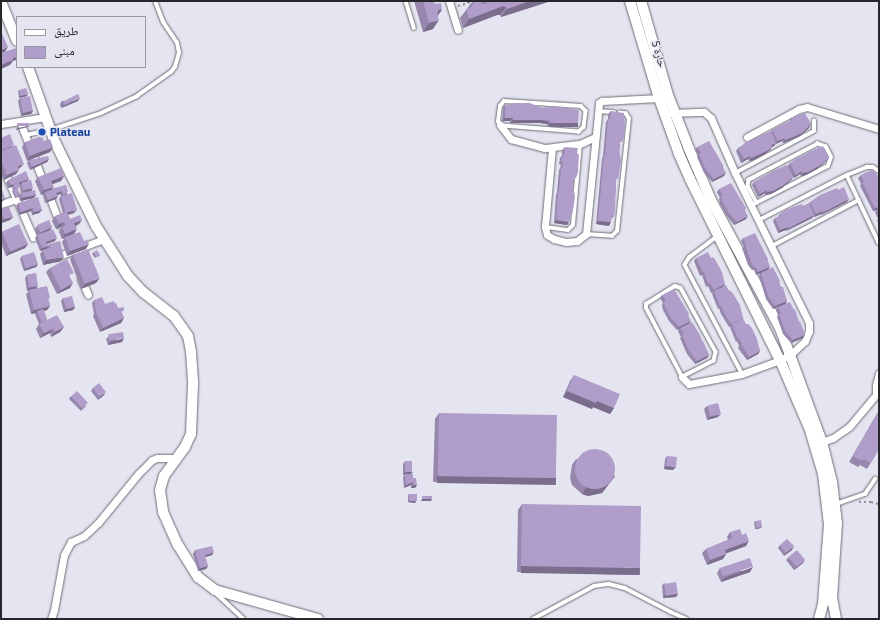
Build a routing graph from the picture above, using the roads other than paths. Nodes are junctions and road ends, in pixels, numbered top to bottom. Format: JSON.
{"nodes":[{"id":1,"x":155,"y":1,"type":"edge"},
{"id":2,"x":406,"y":1,"type":"edge"},
{"id":3,"x":630,"y":1,"type":"edge"},
{"id":4,"x":640,"y":1,"type":"edge"},
{"id":5,"x":1,"y":2,"type":"edge"},
{"id":6,"x":450,"y":4,"type":"edge"},
{"id":7,"x":414,"y":28,"type":"dead end"},
{"id":8,"x":458,"y":30,"type":"dead end"},
{"id":9,"x":16,"y":39,"type":"edge"},
{"id":10,"x":28,"y":68,"type":"edge"},
{"id":11,"x":659,"y":98,"type":"junction"},
{"id":12,"x":597,"y":110,"type":"junction"},
{"id":13,"x":670,"y":113,"type":"junction"},
{"id":14,"x":45,"y":117,"type":"junction"},
{"id":15,"x":814,"y":121,"type":"dead end"},
{"id":16,"x":20,"y":122,"type":"junction"},
{"id":17,"x":1,"y":124,"type":"edge"},
{"id":18,"x":500,"y":125,"type":"junction"},
{"id":19,"x":879,"y":129,"type":"edge"},
{"id":20,"x":50,"y":130,"type":"junction"},
{"id":21,"x":26,"y":135,"type":"junction"},
{"id":22,"x":595,"y":137,"type":"junction"},
{"id":23,"x":747,"y":137,"type":"dead end"},
{"id":24,"x":580,"y":144,"type":"junction"},
{"id":25,"x":552,"y":148,"type":"junction"},
{"id":26,"x":1,"y":164,"type":"edge"},
{"id":27,"x":879,"y":171,"type":"edge"},
{"id":28,"x":735,"y":173,"type":"junction"},
{"id":29,"x":847,"y":175,"type":"junction"},
{"id":30,"x":16,"y":199,"type":"junction"},
{"id":31,"x":860,"y":200,"type":"junction"},
{"id":32,"x":1,"y":204,"type":"edge"},
{"id":33,"x":754,"y":204,"type":"junction"},
{"id":34,"x":759,"y":220,"type":"junction"},
{"id":35,"x":545,"y":227,"type":"junction"},
{"id":36,"x":62,"y":230,"type":"edge"},
{"id":37,"x":586,"y":234,"type":"junction"},
{"id":38,"x":719,"y":236,"type":"junction"},
{"id":39,"x":33,"y":237,"type":"dead end"},
{"id":40,"x":104,"y":239,"type":"junction"},
{"id":41,"x":879,"y":243,"type":"edge"},
{"id":42,"x":67,"y":244,"type":"edge"},
{"id":43,"x":772,"y":246,"type":"junction"},
{"id":44,"x":70,"y":252,"type":"junction"},
{"id":45,"x":73,"y":259,"type":"edge"},
{"id":46,"x":48,"y":260,"type":"edge"},
{"id":47,"x":79,"y":274,"type":"edge"},
{"id":48,"x":88,"y":295,"type":"dead end"},
{"id":49,"x":791,"y":354,"type":"junction"},
{"id":50,"x":780,"y":360,"type":"junction"},
{"id":51,"x":879,"y":373,"type":"edge"},
{"id":52,"x":742,"y":374,"type":"junction"},
{"id":53,"x":682,"y":377,"type":"junction"},
{"id":54,"x":877,"y":393,"type":"edge"},
{"id":55,"x":818,"y":443,"type":"junction"},
{"id":56,"x":177,"y":458,"type":"junction"},
{"id":57,"x":874,"y":479,"type":"dead end"},
{"id":58,"x":832,"y":502,"type":"junction"},
{"id":59,"x":215,"y":590,"type":"junction"},
{"id":60,"x":314,"y":618,"type":"edge"},
{"id":61,"x":50,"y":619,"type":"edge"},
{"id":62,"x":244,"y":619,"type":"edge"},
{"id":63,"x":533,"y":619,"type":"edge"},
{"id":64,"x":687,"y":619,"type":"edge"},
{"id":65,"x":819,"y":619,"type":"edge"},
{"id":66,"x":836,"y":619,"type":"edge"}],
"edges":[{"from":1,"to":20,"type":"lane"},
{"from":2,"to":7,"type":"lane"},
{"from":3,"to":11,"type":"street","name":"حارة 5"},
{"from":4,"to":13,"type":"street","name":"حارة 5"},
{"from":5,"to":9,"type":"street"},
{"from":6,"to":8,"type":"street"},
{"from":10,"to":14,"type":"street"},
{"from":11,"to":12,"type":"street"},
{"from":11,"to":13,"type":"street","name":"حارة 5"},
{"from":12,"to":22,"type":"street"},
{"from":12,"to":37,"type":"lane"},
{"from":13,"to":28,"type":"street"},
{"from":13,"to":38,"type":"street"},
{"from":13,"to":49,"type":"street"},
{"from":14,"to":16,"type":"street"},
{"from":14,"to":20,"type":"street"},
{"from":15,"to":28,"type":"lane"},
{"from":16,"to":17,"type":"street"},
{"from":16,"to":21,"type":"street"},
{"from":18,"to":18,"type":"lane"},
{"from":18,"to":25,"type":"street"},
{"from":19,"to":23,"type":"street"},
{"from":20,"to":21,"type":"lane"},
{"from":20,"to":40,"type":"street"},
{"from":21,"to":36,"type":"street"},
{"from":22,"to":24,"type":"street"},
{"from":22,"to":37,"type":"street"},
{"from":24,"to":25,"type":"street"},
{"from":24,"to":35,"type":"lane"},
{"from":25,"to":35,"type":"street"},
{"from":26,"to":30,"type":"street"},
{"from":27,"to":29,"type":"lane"},
{"from":28,"to":33,"type":"street"},
{"from":29,"to":31,"type":"lane"},
{"from":29,"to":34,"type":"lane"},
{"from":30,"to":32,"type":"street"},
{"from":30,"to":39,"type":"street"},
{"from":31,"to":41,"type":"lane"},
{"from":31,"to":43,"type":"lane"},
{"from":33,"to":33,"type":"lane"},
{"from":33,"to":34,"type":"street"},
{"from":34,"to":43,"type":"street"},
{"from":35,"to":37,"type":"street"},
{"from":38,"to":50,"type":"street"},
{"from":38,"to":52,"type":"lane"},
{"from":40,"to":44,"type":"street"},
{"from":40,"to":56,"type":"street"},
{"from":42,"to":44,"type":"street"},
{"from":43,"to":49,"type":"street"},
{"from":44,"to":45,"type":"street"},
{"from":44,"to":46,"type":"street"},
{"from":47,"to":48,"type":"street"},
{"from":49,"to":50,"type":"street"},
{"from":49,"to":55,"type":"street"},
{"from":50,"to":52,"type":"street"},
{"from":50,"to":55,"type":"street"},
{"from":51,"to":54,"type":"street"},
{"from":52,"to":53,"type":"street"},
{"from":53,"to":53,"type":"lane"},
{"from":54,"to":55,"type":"street"},
{"from":55,"to":58,"type":"street"},
{"from":56,"to":59,"type":"street"},
{"from":56,"to":61,"type":"street"},
{"from":57,"to":58,"type":"lane"},
{"from":58,"to":65,"type":"street"},
{"from":58,"to":66,"type":"street"},
{"from":59,"to":60,"type":"street"},
{"from":59,"to":62,"type":"lane"},
{"from":63,"to":64,"type":"lane"}]}
